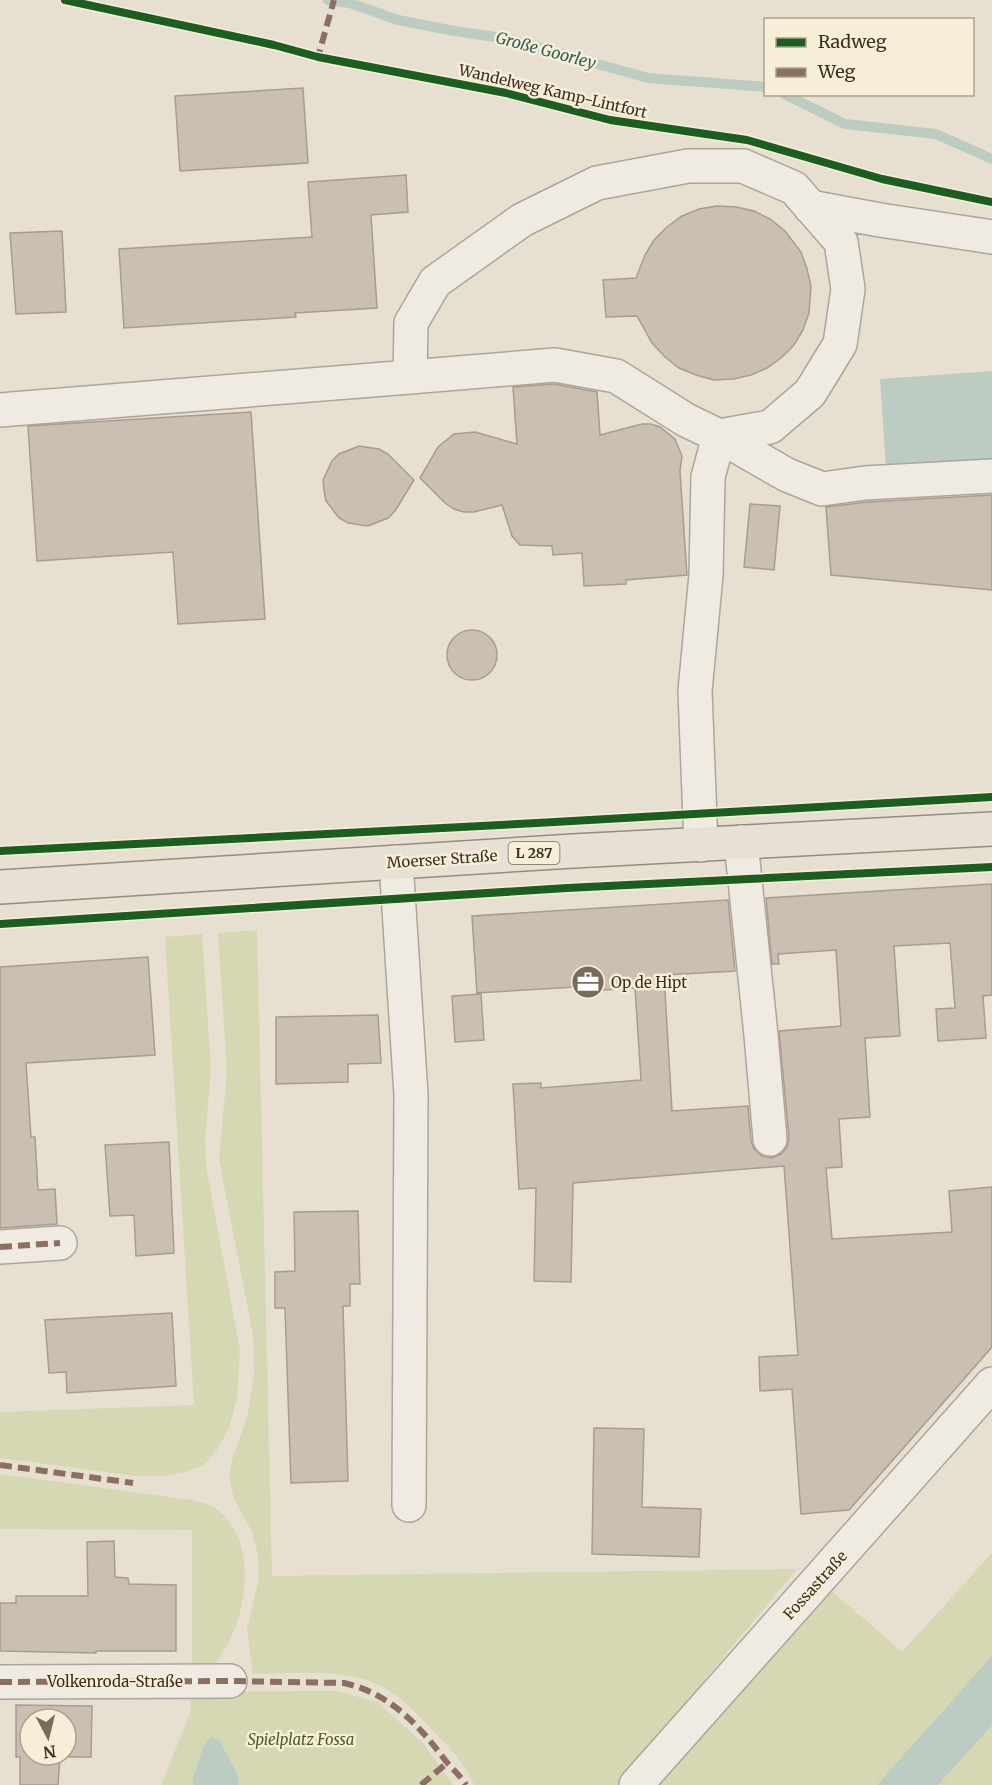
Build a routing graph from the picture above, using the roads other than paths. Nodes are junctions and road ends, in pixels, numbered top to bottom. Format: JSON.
{"nodes":[{"id":1,"x":810,"y":207,"type":"junction"},
{"id":2,"x":992,"y":237,"type":"edge"},
{"id":3,"x":410,"y":377,"type":"junction"},
{"id":4,"x":0,"y":410,"type":"edge"},
{"id":5,"x":719,"y":436,"type":"junction"},
{"id":6,"x":992,"y":476,"type":"edge"},
{"id":7,"x":992,"y":829,"type":"edge"},
{"id":8,"x":741,"y":842,"type":"junction"},
{"id":9,"x":701,"y":844,"type":"junction"},
{"id":10,"x":396,"y":862,"type":"junction"},
{"id":11,"x":0,"y":887,"type":"edge"},
{"id":12,"x":770,"y":1139,"type":"dead end"},
{"id":13,"x":60,"y":1243,"type":"dead end"},
{"id":14,"x":0,"y":1247,"type":"edge"},
{"id":15,"x":992,"y":1384,"type":"edge"},
{"id":16,"x":409,"y":1505,"type":"dead end"},
{"id":17,"x":230,"y":1681,"type":"dead end"},
{"id":18,"x":0,"y":1682,"type":"edge"},
{"id":19,"x":636,"y":1785,"type":"edge"}],
"edges":[{"from":1,"to":2,"type":"street"},
{"from":1,"to":3,"type":"street"},
{"from":1,"to":5,"type":"street"},
{"from":3,"to":4,"type":"street"},
{"from":3,"to":5,"type":"street"},
{"from":5,"to":6,"type":"street"},
{"from":5,"to":9,"type":"street"},
{"from":7,"to":8,"type":"main road","name":"Moerser Straße","number":"L 287"},
{"from":8,"to":9,"type":"main road","name":"Moerser Straße","number":"L 287"},
{"from":8,"to":12,"type":"street"},
{"from":9,"to":10,"type":"main road","name":"Moerser Straße","number":"L 287"},
{"from":10,"to":11,"type":"main road","name":"Moerser Straße","number":"L 287"},
{"from":10,"to":16,"type":"street"},
{"from":13,"to":14,"type":"street"},
{"from":15,"to":19,"type":"street","name":"Fossastraße"},
{"from":17,"to":18,"type":"street","name":"Volkenroda-Straße"}]}
